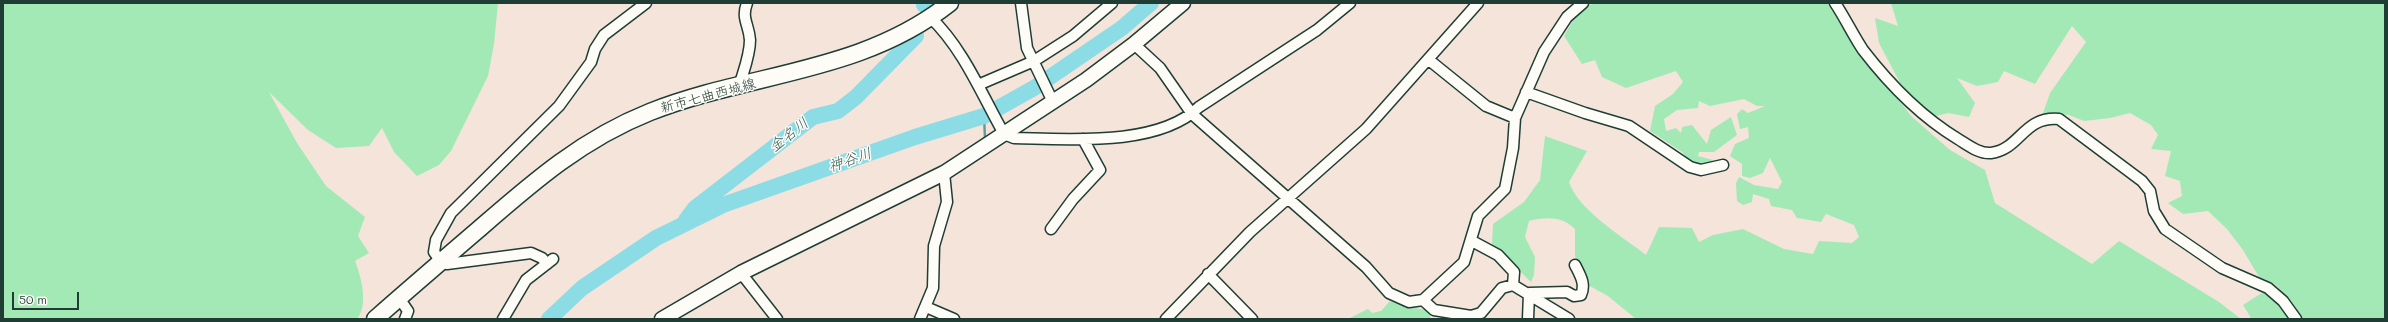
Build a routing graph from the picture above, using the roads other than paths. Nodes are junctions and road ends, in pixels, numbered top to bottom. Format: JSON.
{"nodes":[{"id":1,"x":646,"y":3,"type":"edge"},
{"id":2,"x":748,"y":3,"type":"edge"},
{"id":3,"x":950,"y":3,"type":"edge"},
{"id":4,"x":1021,"y":3,"type":"edge"},
{"id":5,"x":1112,"y":3,"type":"edge"},
{"id":6,"x":1183,"y":3,"type":"edge"},
{"id":7,"x":1350,"y":3,"type":"edge"},
{"id":8,"x":1478,"y":3,"type":"edge"},
{"id":9,"x":1583,"y":3,"type":"edge"},
{"id":10,"x":1835,"y":3,"type":"edge"},
{"id":11,"x":632,"y":7,"type":"edge"},
{"id":12,"x":930,"y":17,"type":"junction"},
{"id":13,"x":1134,"y":44,"type":"junction"},
{"id":14,"x":1429,"y":60,"type":"junction"},
{"id":15,"x":1034,"y":61,"type":"junction"},
{"id":16,"x":978,"y":85,"type":"junction"},
{"id":17,"x":739,"y":86,"type":"junction"},
{"id":18,"x":1526,"y":92,"type":"junction"},
{"id":19,"x":1053,"y":102,"type":"junction"},
{"id":20,"x":1192,"y":114,"type":"junction"},
{"id":21,"x":1515,"y":118,"type":"junction"},
{"id":22,"x":1003,"y":132,"type":"junction"},
{"id":23,"x":1083,"y":139,"type":"junction"},
{"id":24,"x":1723,"y":165,"type":"dead end"},
{"id":25,"x":944,"y":173,"type":"junction"},
{"id":26,"x":1286,"y":199,"type":"junction"},
{"id":27,"x":1051,"y":229,"type":"dead end"},
{"id":28,"x":1472,"y":241,"type":"junction"},
{"id":29,"x":441,"y":262,"type":"junction"},
{"id":30,"x":1575,"y":265,"type":"dead end"},
{"id":31,"x":741,"y":273,"type":"junction"},
{"id":32,"x":1208,"y":274,"type":"junction"},
{"id":33,"x":1513,"y":285,"type":"junction"},
{"id":34,"x":1529,"y":293,"type":"junction"},
{"id":35,"x":399,"y":298,"type":"junction"},
{"id":36,"x":1423,"y":300,"type":"junction"},
{"id":37,"x":926,"y":307,"type":"junction"},
{"id":38,"x":375,"y":319,"type":"edge"},
{"id":39,"x":405,"y":319,"type":"edge"},
{"id":40,"x":503,"y":319,"type":"edge"},
{"id":41,"x":662,"y":319,"type":"edge"},
{"id":42,"x":777,"y":319,"type":"edge"},
{"id":43,"x":920,"y":319,"type":"edge"},
{"id":44,"x":954,"y":319,"type":"edge"},
{"id":45,"x":1166,"y":319,"type":"edge"},
{"id":46,"x":1252,"y":319,"type":"edge"},
{"id":47,"x":1528,"y":319,"type":"edge"},
{"id":48,"x":1569,"y":319,"type":"edge"},
{"id":49,"x":2296,"y":319,"type":"edge"}],
"edges":[{"from":1,"to":11,"type":"street"},
{"from":2,"to":17,"type":"street"},
{"from":3,"to":12,"type":"main road","name":"新市七曲西城線"},
{"from":4,"to":15,"type":"street"},
{"from":5,"to":15,"type":"street"},
{"from":6,"to":13,"type":"street"},
{"from":7,"to":20,"type":"street"},
{"from":8,"to":14,"type":"street"},
{"from":9,"to":18,"type":"street"},
{"from":10,"to":49,"type":"street"},
{"from":11,"to":29,"type":"street"},
{"from":12,"to":16,"type":"street"},
{"from":12,"to":17,"type":"main road","name":"新市七曲西城線"},
{"from":13,"to":19,"type":"street"},
{"from":13,"to":20,"type":"street"},
{"from":14,"to":21,"type":"street"},
{"from":14,"to":26,"type":"street"},
{"from":15,"to":16,"type":"street"},
{"from":15,"to":19,"type":"street"},
{"from":16,"to":22,"type":"street"},
{"from":17,"to":29,"type":"main road","name":"新市七曲西城線"},
{"from":18,"to":21,"type":"street"},
{"from":18,"to":24,"type":"street"},
{"from":19,"to":22,"type":"street"},
{"from":20,"to":23,"type":"street"},
{"from":20,"to":26,"type":"street"},
{"from":21,"to":28,"type":"street"},
{"from":22,"to":23,"type":"street"},
{"from":22,"to":25,"type":"street"},
{"from":23,"to":27,"type":"street"},
{"from":25,"to":31,"type":"street"},
{"from":25,"to":37,"type":"street"},
{"from":26,"to":32,"type":"street"},
{"from":26,"to":36,"type":"street"},
{"from":28,"to":33,"type":"street"},
{"from":28,"to":36,"type":"street"},
{"from":29,"to":35,"type":"main road","name":"新市七曲西城線"},
{"from":29,"to":40,"type":"street"},
{"from":30,"to":34,"type":"street"},
{"from":31,"to":41,"type":"street"},
{"from":31,"to":42,"type":"street"},
{"from":32,"to":45,"type":"street"},
{"from":32,"to":46,"type":"street"},
{"from":33,"to":34,"type":"street"},
{"from":33,"to":36,"type":"street"},
{"from":34,"to":47,"type":"street"},
{"from":34,"to":48,"type":"street"},
{"from":35,"to":38,"type":"main road","name":"新市七曲西城線"},
{"from":35,"to":39,"type":"street"},
{"from":37,"to":43,"type":"street"},
{"from":37,"to":44,"type":"street"}]}
